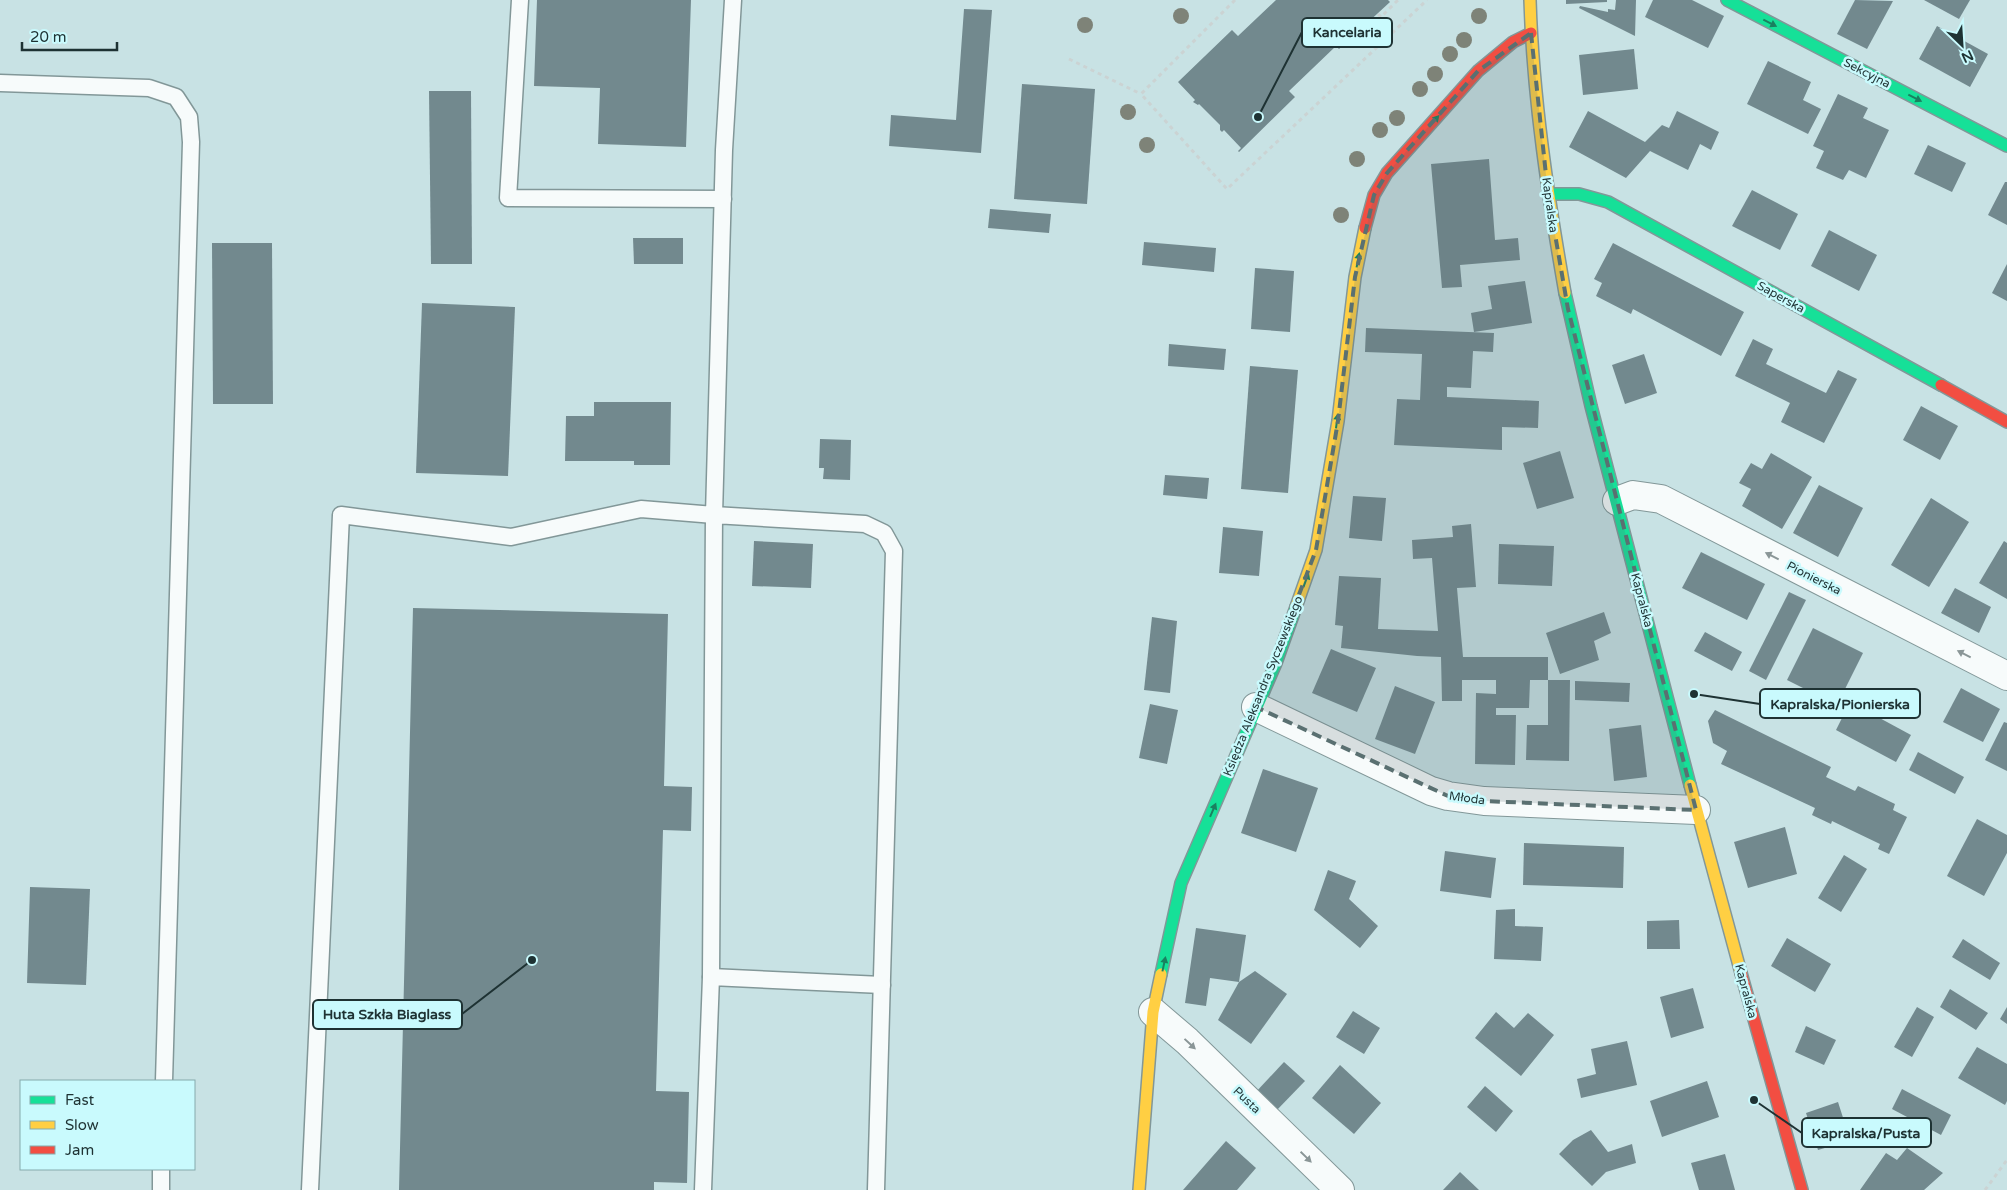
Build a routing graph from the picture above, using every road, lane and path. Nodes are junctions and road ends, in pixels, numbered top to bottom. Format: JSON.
{"nodes":[{"id":1,"x":520,"y":0,"type":"edge"},
{"id":2,"x":734,"y":0,"type":"edge"},
{"id":3,"x":1235,"y":0,"type":"edge"},
{"id":4,"x":1398,"y":0,"type":"edge"},
{"id":5,"x":1427,"y":0,"type":"edge"},
{"id":6,"x":1530,"y":0,"type":"edge"},
{"id":7,"x":1727,"y":0,"type":"edge"},
{"id":8,"x":1378,"y":14,"type":"dead end"},
{"id":9,"x":1531,"y":33,"type":"junction"},
{"id":10,"x":1069,"y":59,"type":"dead end"},
{"id":11,"x":0,"y":83,"type":"edge"},
{"id":12,"x":1141,"y":94,"type":"junction"},
{"id":13,"x":2007,"y":146,"type":"edge"},
{"id":14,"x":1548,"y":194,"type":"junction"},
{"id":15,"x":723,"y":199,"type":"junction"},
{"id":16,"x":2007,"y":422,"type":"edge"},
{"id":17,"x":1617,"y":501,"type":"junction"},
{"id":18,"x":714,"y":515,"type":"junction"},
{"id":19,"x":2007,"y":676,"type":"edge"},
{"id":20,"x":1256,"y":707,"type":"junction"},
{"id":21,"x":1696,"y":810,"type":"junction"},
{"id":22,"x":711,"y":977,"type":"junction"},
{"id":23,"x":882,"y":985,"type":"junction"},
{"id":24,"x":1153,"y":1012,"type":"junction"},
{"id":25,"x":164,"y":1080,"type":"edge"},
{"id":26,"x":2007,"y":1160,"type":"edge"},
{"id":27,"x":161,"y":1170,"type":"edge"},
{"id":28,"x":160,"y":1190,"type":"edge"},
{"id":29,"x":310,"y":1190,"type":"edge"},
{"id":30,"x":703,"y":1190,"type":"edge"},
{"id":31,"x":876,"y":1190,"type":"edge"},
{"id":32,"x":1139,"y":1190,"type":"edge"},
{"id":33,"x":1340,"y":1190,"type":"edge"},
{"id":34,"x":1802,"y":1190,"type":"edge"},
{"id":35,"x":1985,"y":1190,"type":"edge"}],
"edges":[{"from":1,"to":15,"type":"lane"},
{"from":2,"to":15,"type":"lane"},
{"from":3,"to":12,"type":"path"},
{"from":4,"to":8,"type":"path"},
{"from":5,"to":12,"type":"path"},
{"from":6,"to":9,"type":"street","name":"Kapralska"},
{"from":7,"to":13,"type":"street","name":"Sekcyjna","one_way":true},
{"from":9,"to":14,"type":"street","name":"Kapralska"},
{"from":20,"to":9,"type":"street","name":"Księdza Aleksandra Syczewskiego","one_way":true},
{"from":10,"to":12,"type":"path"},
{"from":11,"to":25,"type":"lane"},
{"from":14,"to":16,"type":"street","name":"Saperska"},
{"from":14,"to":17,"type":"street","name":"Kapralska"},
{"from":15,"to":18,"type":"lane"},
{"from":19,"to":17,"type":"street","name":"Pionierska","one_way":true},
{"from":17,"to":21,"type":"street","name":"Kapralska"},
{"from":18,"to":22,"type":"lane"},
{"from":18,"to":23,"type":"lane"},
{"from":18,"to":29,"type":"lane"},
{"from":20,"to":21,"type":"street","name":"Młoda"},
{"from":24,"to":20,"type":"street","name":"Księdza Aleksandra Syczewskiego","one_way":true},
{"from":21,"to":34,"type":"street","name":"Kapralska"},
{"from":22,"to":23,"type":"lane"},
{"from":22,"to":30,"type":"lane"},
{"from":23,"to":31,"type":"lane"},
{"from":24,"to":32,"type":"street","name":"Księdza Aleksandra Syczewskiego"},
{"from":24,"to":33,"type":"street","name":"Pusta","one_way":true},
{"from":26,"to":35,"type":"path"},
{"from":27,"to":28,"type":"lane"}]}
